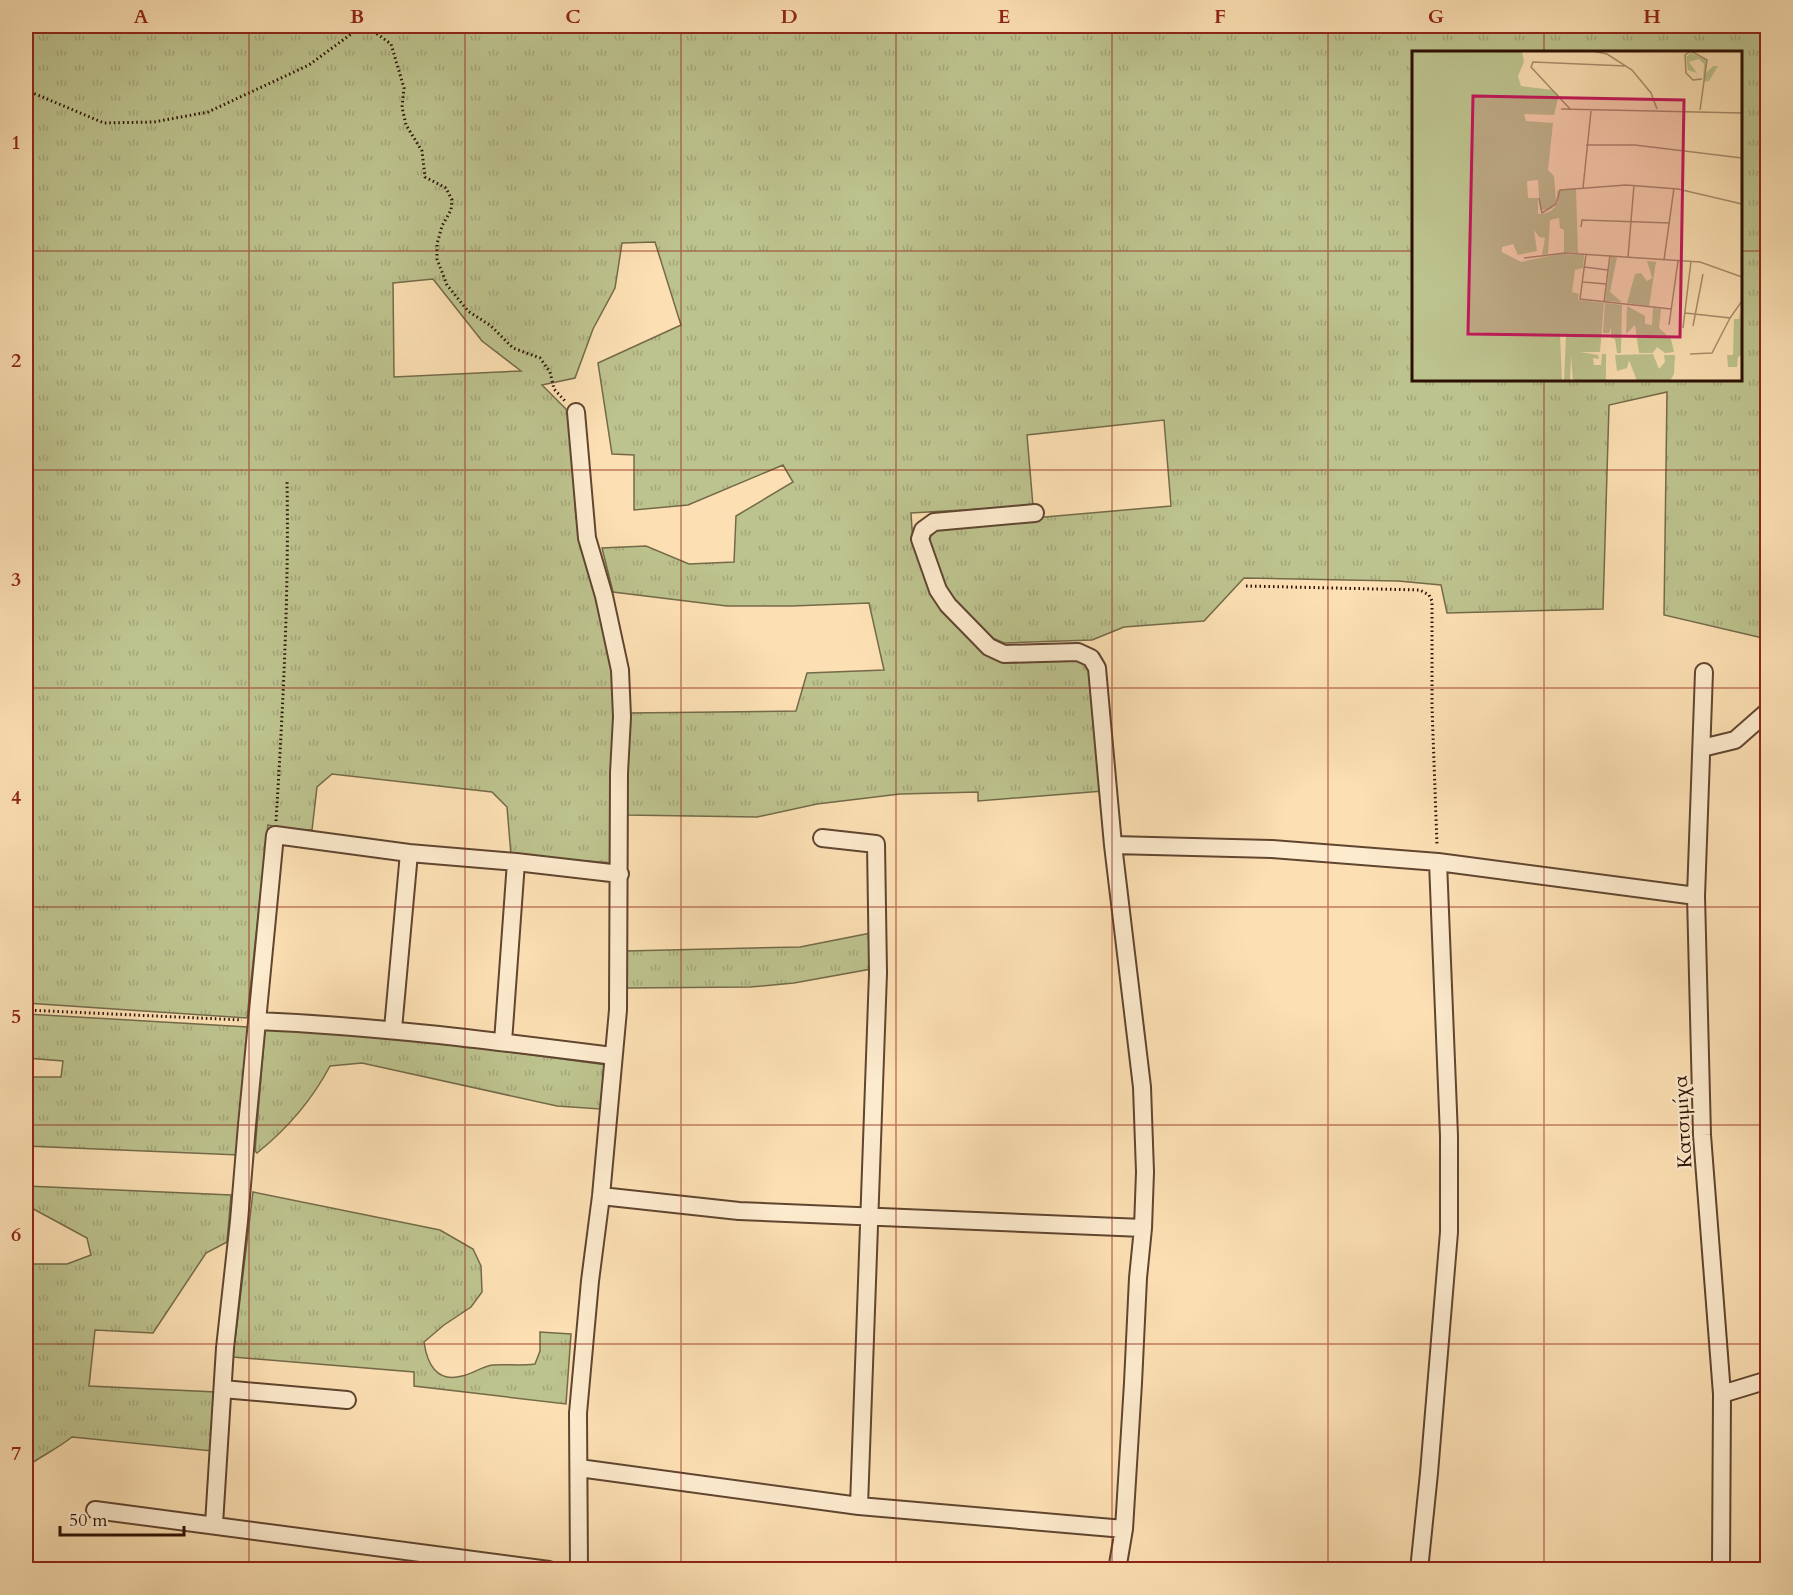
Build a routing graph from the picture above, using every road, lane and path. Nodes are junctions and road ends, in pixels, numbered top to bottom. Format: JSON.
{"nodes":[{"id":1,"x":362,"y":26,"type":"edge"},
{"id":2,"x":372,"y":26,"type":"edge"},
{"id":3,"x":908,"y":26,"type":"edge"},
{"id":4,"x":996,"y":26,"type":"edge"},
{"id":5,"x":26,"y":90,"type":"edge"},
{"id":6,"x":576,"y":412,"type":"joint"},
{"id":7,"x":287,"y":481,"type":"dead end"},
{"id":8,"x":1035,"y":513,"type":"dead end"},
{"id":9,"x":1246,"y":586,"type":"dead end"},
{"id":10,"x":1704,"y":672,"type":"dead end"},
{"id":11,"x":1767,"y":711,"type":"edge"},
{"id":12,"x":1702,"y":748,"type":"junction"},
{"id":13,"x":275,"y":835,"type":"junction"},
{"id":14,"x":822,"y":837,"type":"dead end"},
{"id":15,"x":1113,"y":845,"type":"junction"},
{"id":16,"x":409,"y":853,"type":"junction"},
{"id":17,"x":516,"y":862,"type":"junction"},
{"id":18,"x":1438,"y":862,"type":"junction"},
{"id":19,"x":620,"y":874,"type":"junction"},
{"id":20,"x":1696,"y":896,"type":"junction"},
{"id":21,"x":26,"y":1010,"type":"edge"},
{"id":22,"x":257,"y":1021,"type":"junction"},
{"id":23,"x":393,"y":1029,"type":"junction"},
{"id":24,"x":503,"y":1042,"type":"junction"},
{"id":25,"x":613,"y":1056,"type":"junction"},
{"id":26,"x":601,"y":1196,"type":"junction"},
{"id":27,"x":868,"y":1217,"type":"junction"},
{"id":28,"x":1143,"y":1228,"type":"junction"},
{"id":29,"x":1767,"y":1380,"type":"edge"},
{"id":30,"x":223,"y":1389,"type":"junction"},
{"id":31,"x":1722,"y":1394,"type":"junction"},
{"id":32,"x":347,"y":1400,"type":"dead end"},
{"id":33,"x":579,"y":1467,"type":"junction"},
{"id":34,"x":859,"y":1506,"type":"junction"},
{"id":35,"x":95,"y":1510,"type":"dead end"},
{"id":36,"x":214,"y":1524,"type":"junction"},
{"id":37,"x":1124,"y":1529,"type":"junction"},
{"id":38,"x":549,"y":1569,"type":"edge"},
{"id":39,"x":579,"y":1569,"type":"edge"},
{"id":40,"x":1117,"y":1569,"type":"edge"},
{"id":41,"x":1419,"y":1569,"type":"edge"},
{"id":42,"x":1721,"y":1569,"type":"edge"}],
"edges":[{"from":1,"to":5,"type":"path"},
{"from":2,"to":6,"type":"path"},
{"from":3,"to":4,"type":"path"},
{"from":6,"to":19,"type":"street"},
{"from":7,"to":13,"type":"path"},
{"from":8,"to":15,"type":"street"},
{"from":9,"to":18,"type":"path"},
{"from":10,"to":12,"type":"street","name":"Κατσιμίχα"},
{"from":11,"to":12,"type":"street"},
{"from":12,"to":20,"type":"street","name":"Κατσιμίχα"},
{"from":13,"to":16,"type":"street"},
{"from":13,"to":22,"type":"street"},
{"from":14,"to":27,"type":"street"},
{"from":15,"to":18,"type":"street"},
{"from":15,"to":28,"type":"street"},
{"from":16,"to":17,"type":"street"},
{"from":16,"to":23,"type":"street"},
{"from":17,"to":19,"type":"street"},
{"from":17,"to":24,"type":"street"},
{"from":18,"to":20,"type":"street"},
{"from":18,"to":41,"type":"street"},
{"from":19,"to":25,"type":"street"},
{"from":20,"to":31,"type":"street","name":"Κατσιμίχα"},
{"from":21,"to":22,"type":"path"},
{"from":22,"to":23,"type":"street"},
{"from":22,"to":30,"type":"street"},
{"from":23,"to":24,"type":"street"},
{"from":24,"to":25,"type":"street"},
{"from":25,"to":26,"type":"street"},
{"from":26,"to":27,"type":"street"},
{"from":26,"to":33,"type":"street"},
{"from":27,"to":28,"type":"street"},
{"from":27,"to":34,"type":"street"},
{"from":28,"to":37,"type":"street"},
{"from":29,"to":31,"type":"street"},
{"from":30,"to":32,"type":"street"},
{"from":30,"to":36,"type":"street"},
{"from":31,"to":42,"type":"street","name":"Κατσιμίχα"},
{"from":33,"to":34,"type":"street"},
{"from":33,"to":39,"type":"street"},
{"from":34,"to":37,"type":"street"},
{"from":35,"to":36,"type":"street"},
{"from":36,"to":38,"type":"street"},
{"from":37,"to":40,"type":"street"}]}
